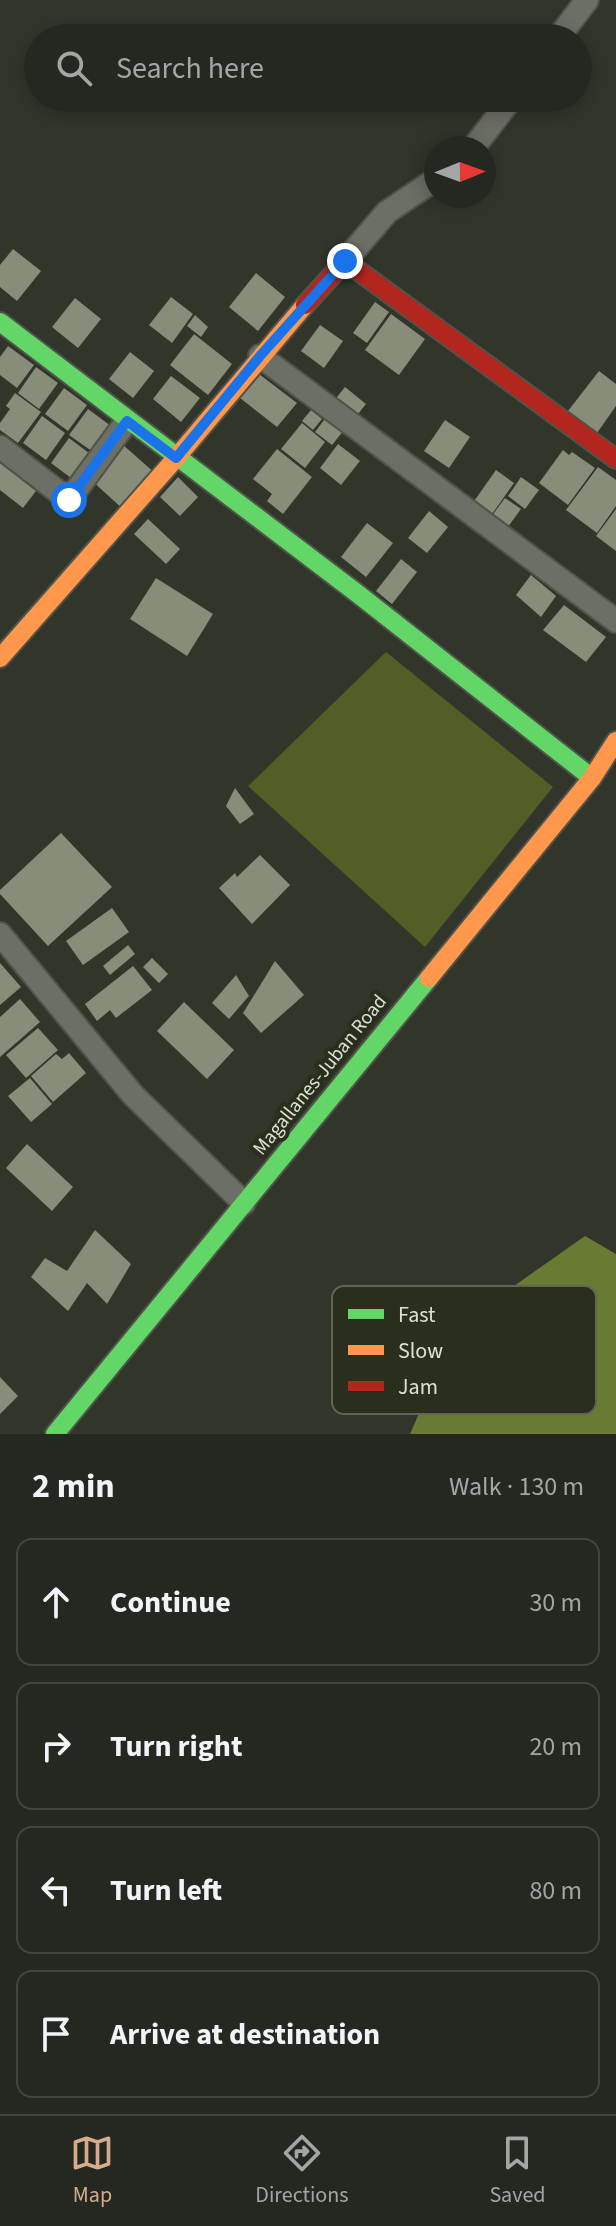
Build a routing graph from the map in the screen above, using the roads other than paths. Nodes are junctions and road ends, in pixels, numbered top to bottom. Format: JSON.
{"nodes":[{"id":1,"x":587,"y":0,"type":"edge"},
{"id":2,"x":569,"y":24,"type":"edge"},
{"id":3,"x":501,"y":112,"type":"edge"},
{"id":4,"x":482,"y":136,"type":"edge"},
{"id":5,"x":424,"y":187,"type":"edge"},
{"id":6,"x":345,"y":261,"type":"junction"},
{"id":7,"x":0,"y":322,"type":"edge"},
{"id":8,"x":260,"y":356,"type":"junction"},
{"id":9,"x":127,"y":421,"type":"junction"},
{"id":10,"x":0,"y":447,"type":"edge"},
{"id":11,"x":176,"y":458,"type":"junction"},
{"id":12,"x":616,"y":459,"type":"edge"},
{"id":13,"x":616,"y":621,"type":"edge"},
{"id":14,"x":0,"y":658,"type":"edge"},
{"id":15,"x":616,"y":741,"type":"edge"},
{"id":16,"x":592,"y":778,"type":"junction"},
{"id":17,"x":0,"y":934,"type":"edge"},
{"id":18,"x":244,"y":1203,"type":"junction"},
{"id":19,"x":55,"y":1434,"type":"edge"}],
"edges":[{"from":1,"to":2,"type":"street"},
{"from":3,"to":4,"type":"street"},
{"from":5,"to":6,"type":"street"},
{"from":6,"to":8,"type":"street"},
{"from":6,"to":12,"type":"street"},
{"from":7,"to":9,"type":"street"},
{"from":8,"to":11,"type":"street"},
{"from":8,"to":13,"type":"street"},
{"from":9,"to":10,"type":"street"},
{"from":9,"to":11,"type":"street"},
{"from":11,"to":14,"type":"street"},
{"from":11,"to":16,"type":"street"},
{"from":15,"to":16,"type":"street","name":"Magallanes-Juban Road"},
{"from":16,"to":18,"type":"street","name":"Magallanes-Juban Road"},
{"from":17,"to":18,"type":"street"},
{"from":18,"to":19,"type":"street","name":"Magallanes-Juban Road"}]}
